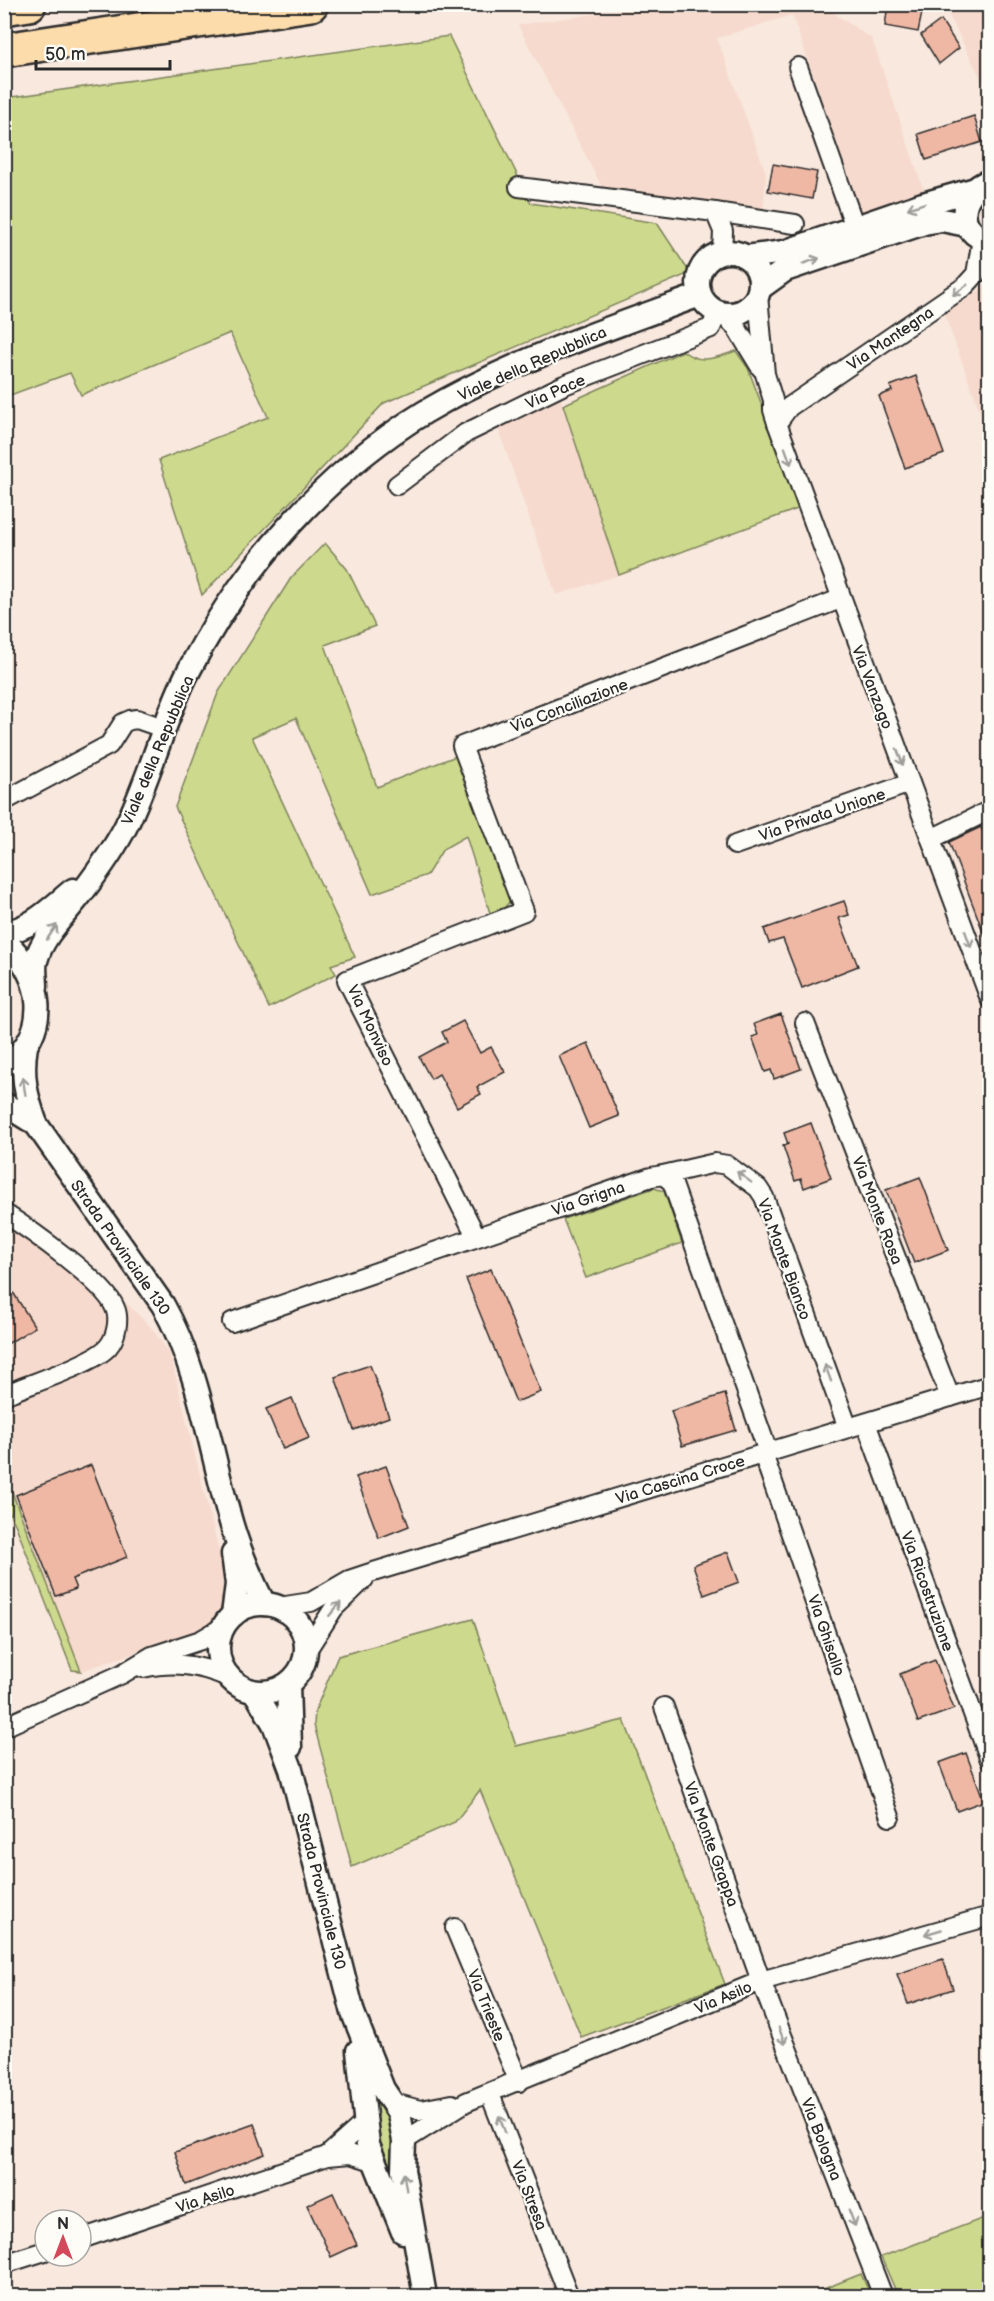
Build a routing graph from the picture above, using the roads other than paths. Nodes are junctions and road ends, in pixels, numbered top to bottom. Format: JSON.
{"nodes":[{"id":1,"x":29,"y":4,"type":"edge"},
{"id":2,"x":311,"y":4,"type":"edge"},
{"id":3,"x":4,"y":8,"type":"edge"},
{"id":4,"x":4,"y":50,"type":"edge"},
{"id":5,"x":798,"y":67,"type":"dead end"},
{"id":6,"x":981,"y":185,"type":"edge"},
{"id":7,"x":519,"y":187,"type":"dead end"},
{"id":8,"x":715,"y":212,"type":"junction"},
{"id":9,"x":795,"y":224,"type":"dead end"},
{"id":10,"x":855,"y":227,"type":"junction"},
{"id":11,"x":983,"y":238,"type":"edge"},
{"id":12,"x":722,"y":253,"type":"junction"},
{"id":13,"x":746,"y":257,"type":"junction"},
{"id":14,"x":759,"y":291,"type":"junction"},
{"id":15,"x":700,"y":295,"type":"junction"},
{"id":16,"x":720,"y":313,"type":"junction"},
{"id":17,"x":765,"y":374,"type":"junction"},
{"id":18,"x":781,"y":403,"type":"junction"},
{"id":19,"x":777,"y":423,"type":"joint"},
{"id":20,"x":397,"y":485,"type":"dead end"},
{"id":21,"x":840,"y":599,"type":"junction"},
{"id":22,"x":163,"y":728,"type":"junction"},
{"id":23,"x":910,"y":783,"type":"junction"},
{"id":24,"x":4,"y":801,"type":"edge"},
{"id":25,"x":990,"y":810,"type":"edge"},
{"id":26,"x":932,"y":839,"type":"junction"},
{"id":27,"x":735,"y":845,"type":"dead end"},
{"id":28,"x":101,"y":865,"type":"junction"},
{"id":29,"x":524,"y":911,"type":"joint"},
{"id":30,"x":4,"y":932,"type":"edge"},
{"id":31,"x":4,"y":941,"type":"edge"},
{"id":32,"x":36,"y":986,"type":"junction"},
{"id":33,"x":990,"y":999,"type":"edge"},
{"id":34,"x":805,"y":1023,"type":"dead end"},
{"id":35,"x":26,"y":1046,"type":"junction"},
{"id":36,"x":4,"y":1066,"type":"edge"},
{"id":37,"x":4,"y":1104,"type":"edge"},
{"id":38,"x":36,"y":1124,"type":"junction"},
{"id":39,"x":663,"y":1175,"type":"junction"},
{"id":40,"x":4,"y":1213,"type":"edge"},
{"id":41,"x":476,"y":1236,"type":"junction"},
{"id":42,"x":232,"y":1322,"type":"dead end"},
{"id":43,"x":990,"y":1385,"type":"edge"},
{"id":44,"x":4,"y":1395,"type":"edge"},
{"id":45,"x":950,"y":1397,"type":"junction"},
{"id":46,"x":866,"y":1423,"type":"junction"},
{"id":47,"x":848,"y":1428,"type":"junction"},
{"id":48,"x":766,"y":1453,"type":"junction"},
{"id":49,"x":229,"y":1517,"type":"junction"},
{"id":50,"x":369,"y":1572,"type":"junction"},
{"id":51,"x":272,"y":1606,"type":"junction"},
{"id":52,"x":228,"y":1621,"type":"junction"},
{"id":53,"x":307,"y":1650,"type":"junction"},
{"id":54,"x":127,"y":1671,"type":"junction"},
{"id":55,"x":228,"y":1677,"type":"junction"},
{"id":56,"x":288,"y":1684,"type":"junction"},
{"id":57,"x":255,"y":1692,"type":"junction"},
{"id":58,"x":664,"y":1707,"type":"dead end"},
{"id":59,"x":4,"y":1727,"type":"edge"},
{"id":60,"x":990,"y":1760,"type":"edge"},
{"id":61,"x":291,"y":1769,"type":"junction"},
{"id":62,"x":890,"y":1817,"type":"dead end"},
{"id":63,"x":990,"y":1916,"type":"edge"},
{"id":64,"x":456,"y":1928,"type":"dead end"},
{"id":65,"x":761,"y":1981,"type":"junction"},
{"id":66,"x":353,"y":2013,"type":"junction"},
{"id":67,"x":519,"y":2082,"type":"junction"},
{"id":68,"x":490,"y":2094,"type":"junction"},
{"id":69,"x":466,"y":2102,"type":"junction"},
{"id":70,"x":394,"y":2103,"type":"junction"},
{"id":71,"x":365,"y":2122,"type":"junction"},
{"id":72,"x":404,"y":2141,"type":"junction"},
{"id":73,"x":327,"y":2156,"type":"junction"},
{"id":74,"x":376,"y":2162,"type":"junction"},
{"id":75,"x":93,"y":2235,"type":"edge"},
{"id":76,"x":33,"y":2255,"type":"edge"},
{"id":77,"x":4,"y":2264,"type":"edge"},
{"id":78,"x":423,"y":2289,"type":"edge"},
{"id":79,"x":569,"y":2296,"type":"edge"},
{"id":80,"x":883,"y":2296,"type":"edge"}],
"edges":[{"from":1,"to":3,"type":"highway"},
{"from":2,"to":4,"type":"highway"},
{"from":5,"to":10,"type":"street"},
{"from":6,"to":10,"type":"street","one_way":true},
{"from":6,"to":11,"type":"street"},
{"from":7,"to":8,"type":"street"},
{"from":8,"to":9,"type":"street"},
{"from":8,"to":12,"type":"street"},
{"from":10,"to":13,"type":"street"},
{"from":14,"to":11,"type":"street","one_way":true},
{"from":11,"to":18,"type":"street","name":"Via Mantegna","one_way":true},
{"from":12,"to":13,"type":"street"},
{"from":12,"to":15,"type":"street"},
{"from":13,"to":14,"type":"street"},
{"from":14,"to":16,"type":"street"},
{"from":14,"to":17,"type":"street"},
{"from":15,"to":16,"type":"street"},
{"from":15,"to":22,"type":"street","name":"Viale della Repubblica"},
{"from":16,"to":17,"type":"street"},
{"from":16,"to":20,"type":"street","name":"Via Pace"},
{"from":17,"to":18,"type":"street"},
{"from":18,"to":19,"type":"street","name":"Via Mantegna"},
{"from":19,"to":21,"type":"street","name":"Via Vanzago","one_way":true},
{"from":21,"to":23,"type":"street","name":"Via Vanzago","one_way":true},
{"from":21,"to":29,"type":"street","name":"Via Conciliazione"},
{"from":22,"to":24,"type":"street"},
{"from":22,"to":28,"type":"street","name":"Viale della Repubblica"},
{"from":23,"to":26,"type":"street","name":"Via Vanzago"},
{"from":23,"to":27,"type":"street","name":"Via Privata Unione"},
{"from":25,"to":26,"type":"street"},
{"from":26,"to":33,"type":"street","name":"Via Vanzago","one_way":true},
{"from":28,"to":30,"type":"street","name":"Viale della Repubblica"},
{"from":32,"to":28,"type":"street","name":"Viale della Repubblica","one_way":true},
{"from":29,"to":41,"type":"street","name":"Via Monviso"},
{"from":31,"to":32,"type":"street"},
{"from":32,"to":35,"type":"street","name":"Viale della Repubblica"},
{"from":34,"to":45,"type":"street","name":"Via Monte Rosa"},
{"from":35,"to":36,"type":"street"},
{"from":38,"to":35,"type":"street","name":"Strada Provinciale 130","one_way":true},
{"from":37,"to":38,"type":"street","name":"Strada Provinciale 130"},
{"from":38,"to":49,"type":"street","name":"Strada Provinciale 130"},
{"from":39,"to":41,"type":"street","name":"Via Grigna"},
{"from":47,"to":39,"type":"street","name":"Via Monte Bianco","one_way":true},
{"from":39,"to":48,"type":"street"},
{"from":40,"to":44,"type":"street"},
{"from":41,"to":42,"type":"street","name":"Via Grigna"},
{"from":43,"to":45,"type":"street","name":"Via Cascina Croce"},
{"from":45,"to":46,"type":"street","name":"Via Cascina Croce"},
{"from":46,"to":47,"type":"street","name":"Via Cascina Croce"},
{"from":46,"to":60,"type":"street","name":"Via Ricostruzione"},
{"from":47,"to":48,"type":"street","name":"Via Cascina Croce"},
{"from":48,"to":50,"type":"street","name":"Via Cascina Croce"},
{"from":48,"to":62,"type":"street","name":"Via Ghisallo"},
{"from":49,"to":51,"type":"street","name":"Strada Provinciale 130"},
{"from":49,"to":52,"type":"street","name":"Strada Provinciale 130"},
{"from":50,"to":51,"type":"street","name":"Via Cascina Croce"},
{"from":53,"to":50,"type":"street","name":"Via Cascina Croce","one_way":true},
{"from":51,"to":52,"type":"street"},
{"from":51,"to":53,"type":"street","name":"Strada Provinciale 130"},
{"from":52,"to":54,"type":"street"},
{"from":52,"to":55,"type":"street","name":"Strada Provinciale 130"},
{"from":53,"to":56,"type":"street"},
{"from":54,"to":55,"type":"street"},
{"from":54,"to":59,"type":"street"},
{"from":55,"to":57,"type":"street"},
{"from":56,"to":57,"type":"street"},
{"from":56,"to":61,"type":"street","name":"Strada Provinciale 130"},
{"from":57,"to":61,"type":"street","name":"Strada Provinciale 130"},
{"from":58,"to":65,"type":"street","name":"Via Monte Grappa"},
{"from":61,"to":66,"type":"street","name":"Strada Provinciale 130"},
{"from":63,"to":65,"type":"street","name":"Via Asilo","one_way":true},
{"from":64,"to":67,"type":"street","name":"Via Trieste"},
{"from":65,"to":67,"type":"street","name":"Via Asilo"},
{"from":65,"to":80,"type":"street","name":"Via Bologna","one_way":true},
{"from":66,"to":70,"type":"street","name":"Strada Provinciale 130"},
{"from":66,"to":71,"type":"street","name":"Strada Provinciale 130"},
{"from":67,"to":68,"type":"street","name":"Via Asilo"},
{"from":68,"to":69,"type":"street","name":"Via Asilo"},
{"from":79,"to":68,"type":"street","name":"Via Stresa","one_way":true},
{"from":69,"to":70,"type":"street","name":"Via Asilo"},
{"from":69,"to":72,"type":"street","name":"Via Asilo"},
{"from":70,"to":72,"type":"street","name":"Strada Provinciale 130"},
{"from":71,"to":73,"type":"street","name":"Via Asilo"},
{"from":71,"to":74,"type":"street","name":"Strada Provinciale 130"},
{"from":78,"to":72,"type":"street","name":"Strada Provinciale 130","one_way":true},
{"from":73,"to":74,"type":"street","name":"Via Asilo"},
{"from":73,"to":75,"type":"street","name":"Via Asilo"},
{"from":74,"to":78,"type":"street","name":"Strada Provinciale 130"},
{"from":76,"to":77,"type":"street"}]}
